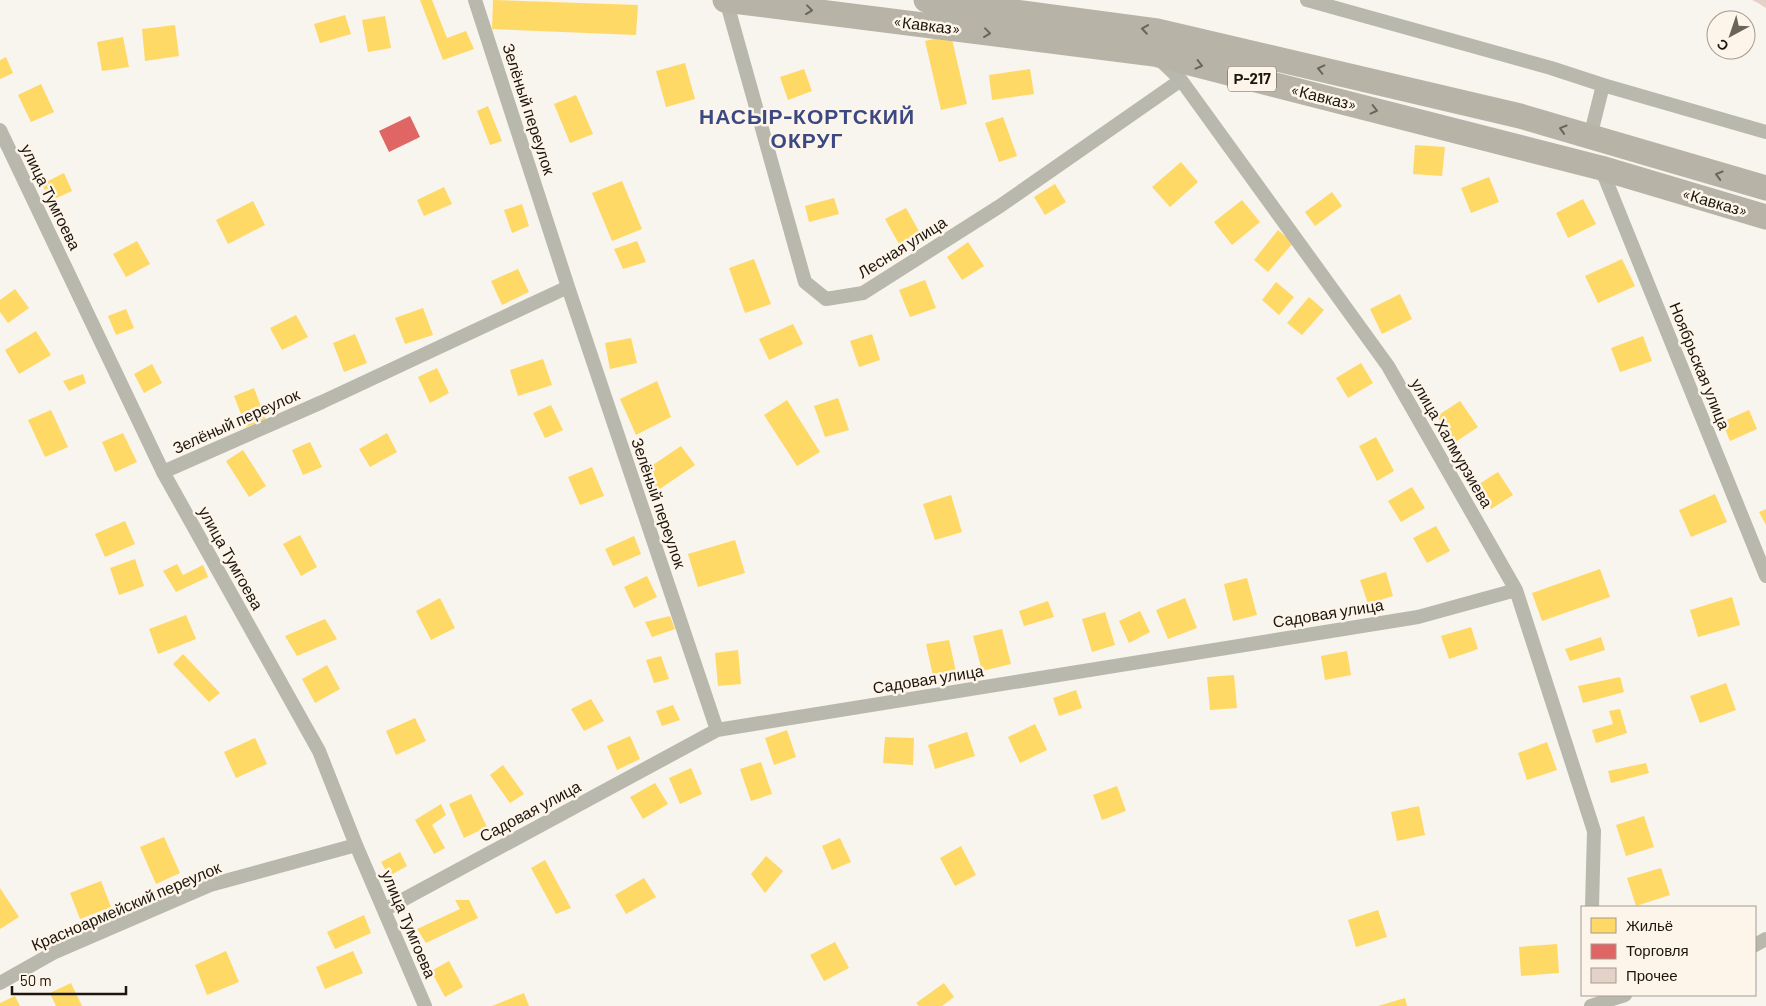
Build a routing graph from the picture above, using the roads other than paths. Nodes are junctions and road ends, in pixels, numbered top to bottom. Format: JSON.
{"nodes":[{"id":1,"x":475,"y":0,"type":"edge"},
{"id":2,"x":726,"y":0,"type":"edge"},
{"id":3,"x":926,"y":0,"type":"edge"},
{"id":4,"x":1307,"y":0,"type":"edge"},
{"id":5,"x":1154,"y":54,"type":"junction"},
{"id":6,"x":1181,"y":80,"type":"junction"},
{"id":7,"x":1603,"y":85,"type":"junction"},
{"id":8,"x":0,"y":130,"type":"edge"},
{"id":9,"x":1766,"y":132,"type":"edge"},
{"id":10,"x":1590,"y":137,"type":"junction"},
{"id":11,"x":1601,"y":168,"type":"junction"},
{"id":12,"x":1766,"y":188,"type":"edge"},
{"id":13,"x":1766,"y":217,"type":"edge"},
{"id":14,"x":568,"y":286,"type":"junction"},
{"id":15,"x":163,"y":472,"type":"junction"},
{"id":16,"x":1766,"y":576,"type":"edge"},
{"id":17,"x":1516,"y":590,"type":"junction"},
{"id":18,"x":717,"y":730,"type":"junction"},
{"id":19,"x":356,"y":845,"type":"junction"},
{"id":20,"x":1592,"y":906,"type":"edge"},
{"id":21,"x":384,"y":910,"type":"junction"},
{"id":22,"x":0,"y":983,"type":"edge"},
{"id":23,"x":1622,"y":996,"type":"edge"},
{"id":24,"x":425,"y":1006,"type":"edge"},
{"id":25,"x":1590,"y":1006,"type":"edge"}],
"edges":[{"from":1,"to":14,"type":"street","name":"Зелёный переулок"},
{"from":2,"to":5,"type":"highway","name":"«Кавказ»","number":"Р-217","one_way":true},
{"from":2,"to":6,"type":"street","name":"Лесная улица"},
{"from":10,"to":3,"type":"highway","name":"«Кавказ»","number":"Р-217","one_way":true},
{"from":4,"to":7,"type":"street"},
{"from":5,"to":6,"type":"street","name":"улица Халмурзиева"},
{"from":5,"to":11,"type":"highway","name":"«Кавказ»","number":"Р-217","one_way":true},
{"from":6,"to":17,"type":"street","name":"улица Халмурзиева"},
{"from":7,"to":9,"type":"street"},
{"from":7,"to":10,"type":"street"},
{"from":8,"to":15,"type":"street","name":"улица Тумгоева"},
{"from":12,"to":10,"type":"highway","name":"«Кавказ»","number":"Р-217","one_way":true},
{"from":11,"to":13,"type":"highway","name":"«Кавказ»","number":"Р-217"},
{"from":11,"to":16,"type":"street","name":"Ноябрьская улица"},
{"from":14,"to":15,"type":"street","name":"Зелёный переулок"},
{"from":14,"to":18,"type":"street","name":"Зелёный переулок"},
{"from":15,"to":19,"type":"street","name":"улица Тумгоева"},
{"from":17,"to":18,"type":"street","name":"Садовая улица"},
{"from":17,"to":20,"type":"street","name":"улица Халмурзиева"},
{"from":18,"to":21,"type":"street","name":"Садовая улица"},
{"from":19,"to":21,"type":"street","name":"улица Тумгоева"},
{"from":19,"to":22,"type":"street","name":"Красноармейский переулок"},
{"from":21,"to":24,"type":"street","name":"улица Тумгоева"},
{"from":23,"to":25,"type":"street"}]}
